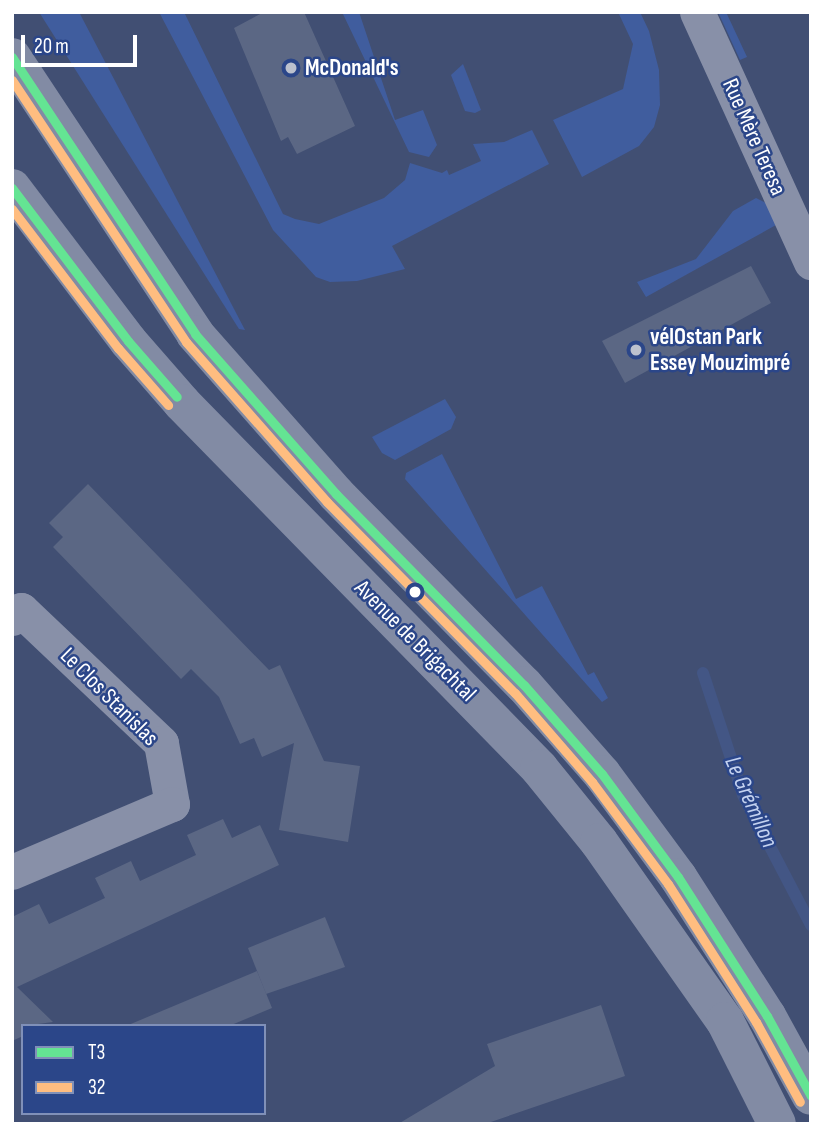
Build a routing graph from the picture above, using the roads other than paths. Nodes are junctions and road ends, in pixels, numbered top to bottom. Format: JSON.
{"nodes":[{"id":1,"x":697,"y":12,"type":"edge"},
{"id":2,"x":12,"y":57,"type":"edge"},
{"id":3,"x":12,"y":188,"type":"edge"},
{"id":4,"x":811,"y":262,"type":"edge"},
{"id":5,"x":12,"y":618,"type":"edge"},
{"id":6,"x":12,"y":872,"type":"edge"},
{"id":7,"x":811,"y":1096,"type":"edge"},
{"id":8,"x":777,"y":1124,"type":"edge"}],
"edges":[{"from":1,"to":4,"type":"street","name":"Rue Mère Teresa"},
{"from":2,"to":7,"type":"main road","name":"Avenue de Brigachtal"},
{"from":3,"to":8,"type":"main road","name":"Avenue de Brigachtal"},
{"from":5,"to":6,"type":"street","name":"Le Clos Stanislas"}]}
